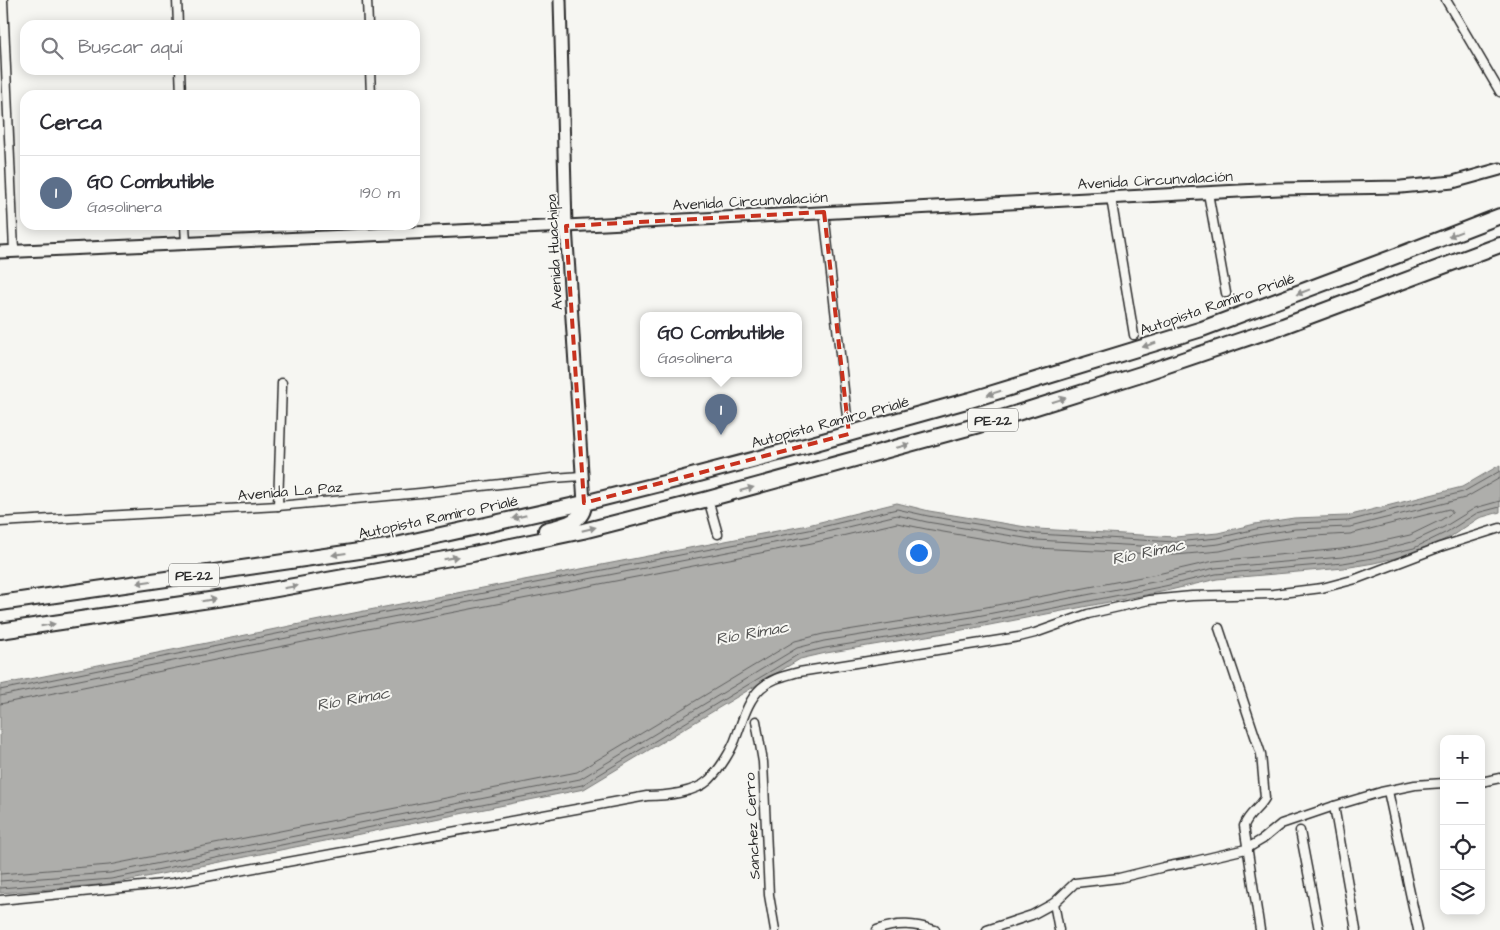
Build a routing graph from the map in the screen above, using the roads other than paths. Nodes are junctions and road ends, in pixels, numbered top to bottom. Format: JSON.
{"nodes":[{"id":1,"x":3,"y":0,"type":"edge"},
{"id":2,"x":177,"y":0,"type":"edge"},
{"id":3,"x":367,"y":0,"type":"edge"},
{"id":4,"x":560,"y":0,"type":"edge"},
{"id":5,"x":1446,"y":0,"type":"edge"},
{"id":6,"x":178,"y":20,"type":"edge"},
{"id":7,"x":368,"y":20,"type":"edge"},
{"id":8,"x":180,"y":75,"type":"edge"},
{"id":9,"x":370,"y":75,"type":"edge"},
{"id":10,"x":181,"y":90,"type":"edge"},
{"id":11,"x":371,"y":90,"type":"edge"},
{"id":12,"x":1500,"y":92,"type":"edge"},
{"id":13,"x":1500,"y":169,"type":"edge"},
{"id":14,"x":1208,"y":193,"type":"junction"},
{"id":15,"x":1111,"y":198,"type":"junction"},
{"id":16,"x":824,"y":212,"type":"junction"},
{"id":17,"x":1500,"y":216,"type":"edge"},
{"id":18,"x":566,"y":226,"type":"junction"},
{"id":19,"x":420,"y":229,"type":"edge"},
{"id":20,"x":185,"y":230,"type":"edge"},
{"id":21,"x":376,"y":230,"type":"edge"},
{"id":22,"x":186,"y":243,"type":"junction"},
{"id":23,"x":1500,"y":244,"type":"edge"},
{"id":24,"x":14,"y":251,"type":"junction"},
{"id":25,"x":0,"y":252,"type":"edge"},
{"id":26,"x":1226,"y":293,"type":"dead end"},
{"id":27,"x":1134,"y":335,"type":"dead end"},
{"id":28,"x":282,"y":383,"type":"dead end"},
{"id":29,"x":849,"y":434,"type":"junction"},
{"id":30,"x":582,"y":476,"type":"junction"},
{"id":31,"x":708,"y":499,"type":"junction"},
{"id":32,"x":584,"y":503,"type":"junction"},
{"id":33,"x":278,"y":506,"type":"junction"},
{"id":34,"x":0,"y":522,"type":"edge"},
{"id":35,"x":1500,"y":528,"type":"edge"},
{"id":36,"x":718,"y":534,"type":"dead end"},
{"id":37,"x":473,"y":554,"type":"junction"},
{"id":38,"x":0,"y":603,"type":"edge"},
{"id":39,"x":1219,"y":628,"type":"dead end"},
{"id":40,"x":0,"y":631,"type":"edge"},
{"id":41,"x":756,"y":721,"type":"dead end"},
{"id":42,"x":1500,"y":778,"type":"edge"},
{"id":43,"x":1485,"y":781,"type":"edge"},
{"id":44,"x":1440,"y":783,"type":"edge"},
{"id":45,"x":1388,"y":791,"type":"junction"},
{"id":46,"x":1334,"y":806,"type":"junction"},
{"id":47,"x":1300,"y":831,"type":"dead end"},
{"id":48,"x":1246,"y":849,"type":"junction"},
{"id":49,"x":0,"y":900,"type":"edge"},
{"id":50,"x":1054,"y":903,"type":"junction"},
{"id":51,"x":919,"y":927,"type":"edge"},
{"id":52,"x":1003,"y":928,"type":"edge"},
{"id":53,"x":775,"y":930,"type":"edge"},
{"id":54,"x":877,"y":930,"type":"edge"},
{"id":55,"x":935,"y":930,"type":"edge"},
{"id":56,"x":987,"y":930,"type":"edge"},
{"id":57,"x":1059,"y":930,"type":"edge"},
{"id":58,"x":1260,"y":930,"type":"edge"},
{"id":59,"x":1319,"y":930,"type":"edge"},
{"id":60,"x":1356,"y":930,"type":"edge"},
{"id":61,"x":1418,"y":930,"type":"edge"}],
"edges":[{"from":1,"to":24,"type":"street"},
{"from":2,"to":6,"type":"street"},
{"from":3,"to":7,"type":"street"},
{"from":4,"to":18,"type":"street","name":"Avenida Huachipa"},
{"from":5,"to":12,"type":"street"},
{"from":8,"to":10,"type":"street"},
{"from":9,"to":11,"type":"street"},
{"from":13,"to":14,"type":"street","name":"Avenida Circunvalación"},
{"from":14,"to":15,"type":"street","name":"Avenida Circunvalación"},
{"from":14,"to":26,"type":"street"},
{"from":15,"to":16,"type":"street","name":"Avenida Circunvalación"},
{"from":15,"to":27,"type":"street"},
{"from":16,"to":18,"type":"street","name":"Avenida Circunvalación"},
{"from":16,"to":29,"type":"street"},
{"from":17,"to":29,"type":"highway","name":"Autopista Ramiro Prialé","number":"PE-22","one_way":true},
{"from":18,"to":19,"type":"street","name":"Avenida Circunvalación"},
{"from":18,"to":30,"type":"street","name":"Avenida Huachipa"},
{"from":20,"to":22,"type":"street"},
{"from":21,"to":22,"type":"street","name":"Avenida Circunvalación"},
{"from":22,"to":24,"type":"street","name":"Avenida Circunvalación"},
{"from":31,"to":23,"type":"highway","number":"PE-22","one_way":true},
{"from":24,"to":25,"type":"street","name":"Avenida Circunvalación"},
{"from":28,"to":33,"type":"street"},
{"from":29,"to":32,"type":"highway","name":"Autopista Ramiro Prialé","number":"PE-22"},
{"from":30,"to":32,"type":"street","name":"Avenida Huachipa"},
{"from":30,"to":33,"type":"street","name":"Avenida La Paz"},
{"from":31,"to":36,"type":"street"},
{"from":37,"to":31,"type":"highway","number":"PE-22","one_way":true},
{"from":32,"to":37,"type":"highway"},
{"from":32,"to":38,"type":"highway","name":"Autopista Ramiro Prialé","number":"PE-22","one_way":true},
{"from":33,"to":34,"type":"street","name":"Avenida La Paz"},
{"from":35,"to":49,"type":"street"},
{"from":40,"to":37,"type":"highway","number":"PE-22","one_way":true},
{"from":39,"to":48,"type":"street"},
{"from":41,"to":53,"type":"street","name":"Sanchez Cerro"},
{"from":42,"to":43,"type":"street"},
{"from":44,"to":45,"type":"street"},
{"from":45,"to":46,"type":"street"},
{"from":45,"to":61,"type":"street"},
{"from":46,"to":48,"type":"street"},
{"from":46,"to":60,"type":"street"},
{"from":47,"to":59,"type":"street"},
{"from":48,"to":50,"type":"street"},
{"from":48,"to":58,"type":"street"},
{"from":50,"to":52,"type":"street"},
{"from":50,"to":57,"type":"street"},
{"from":51,"to":54,"type":"street"},
{"from":51,"to":55,"type":"street"},
{"from":52,"to":56,"type":"street"}]}
